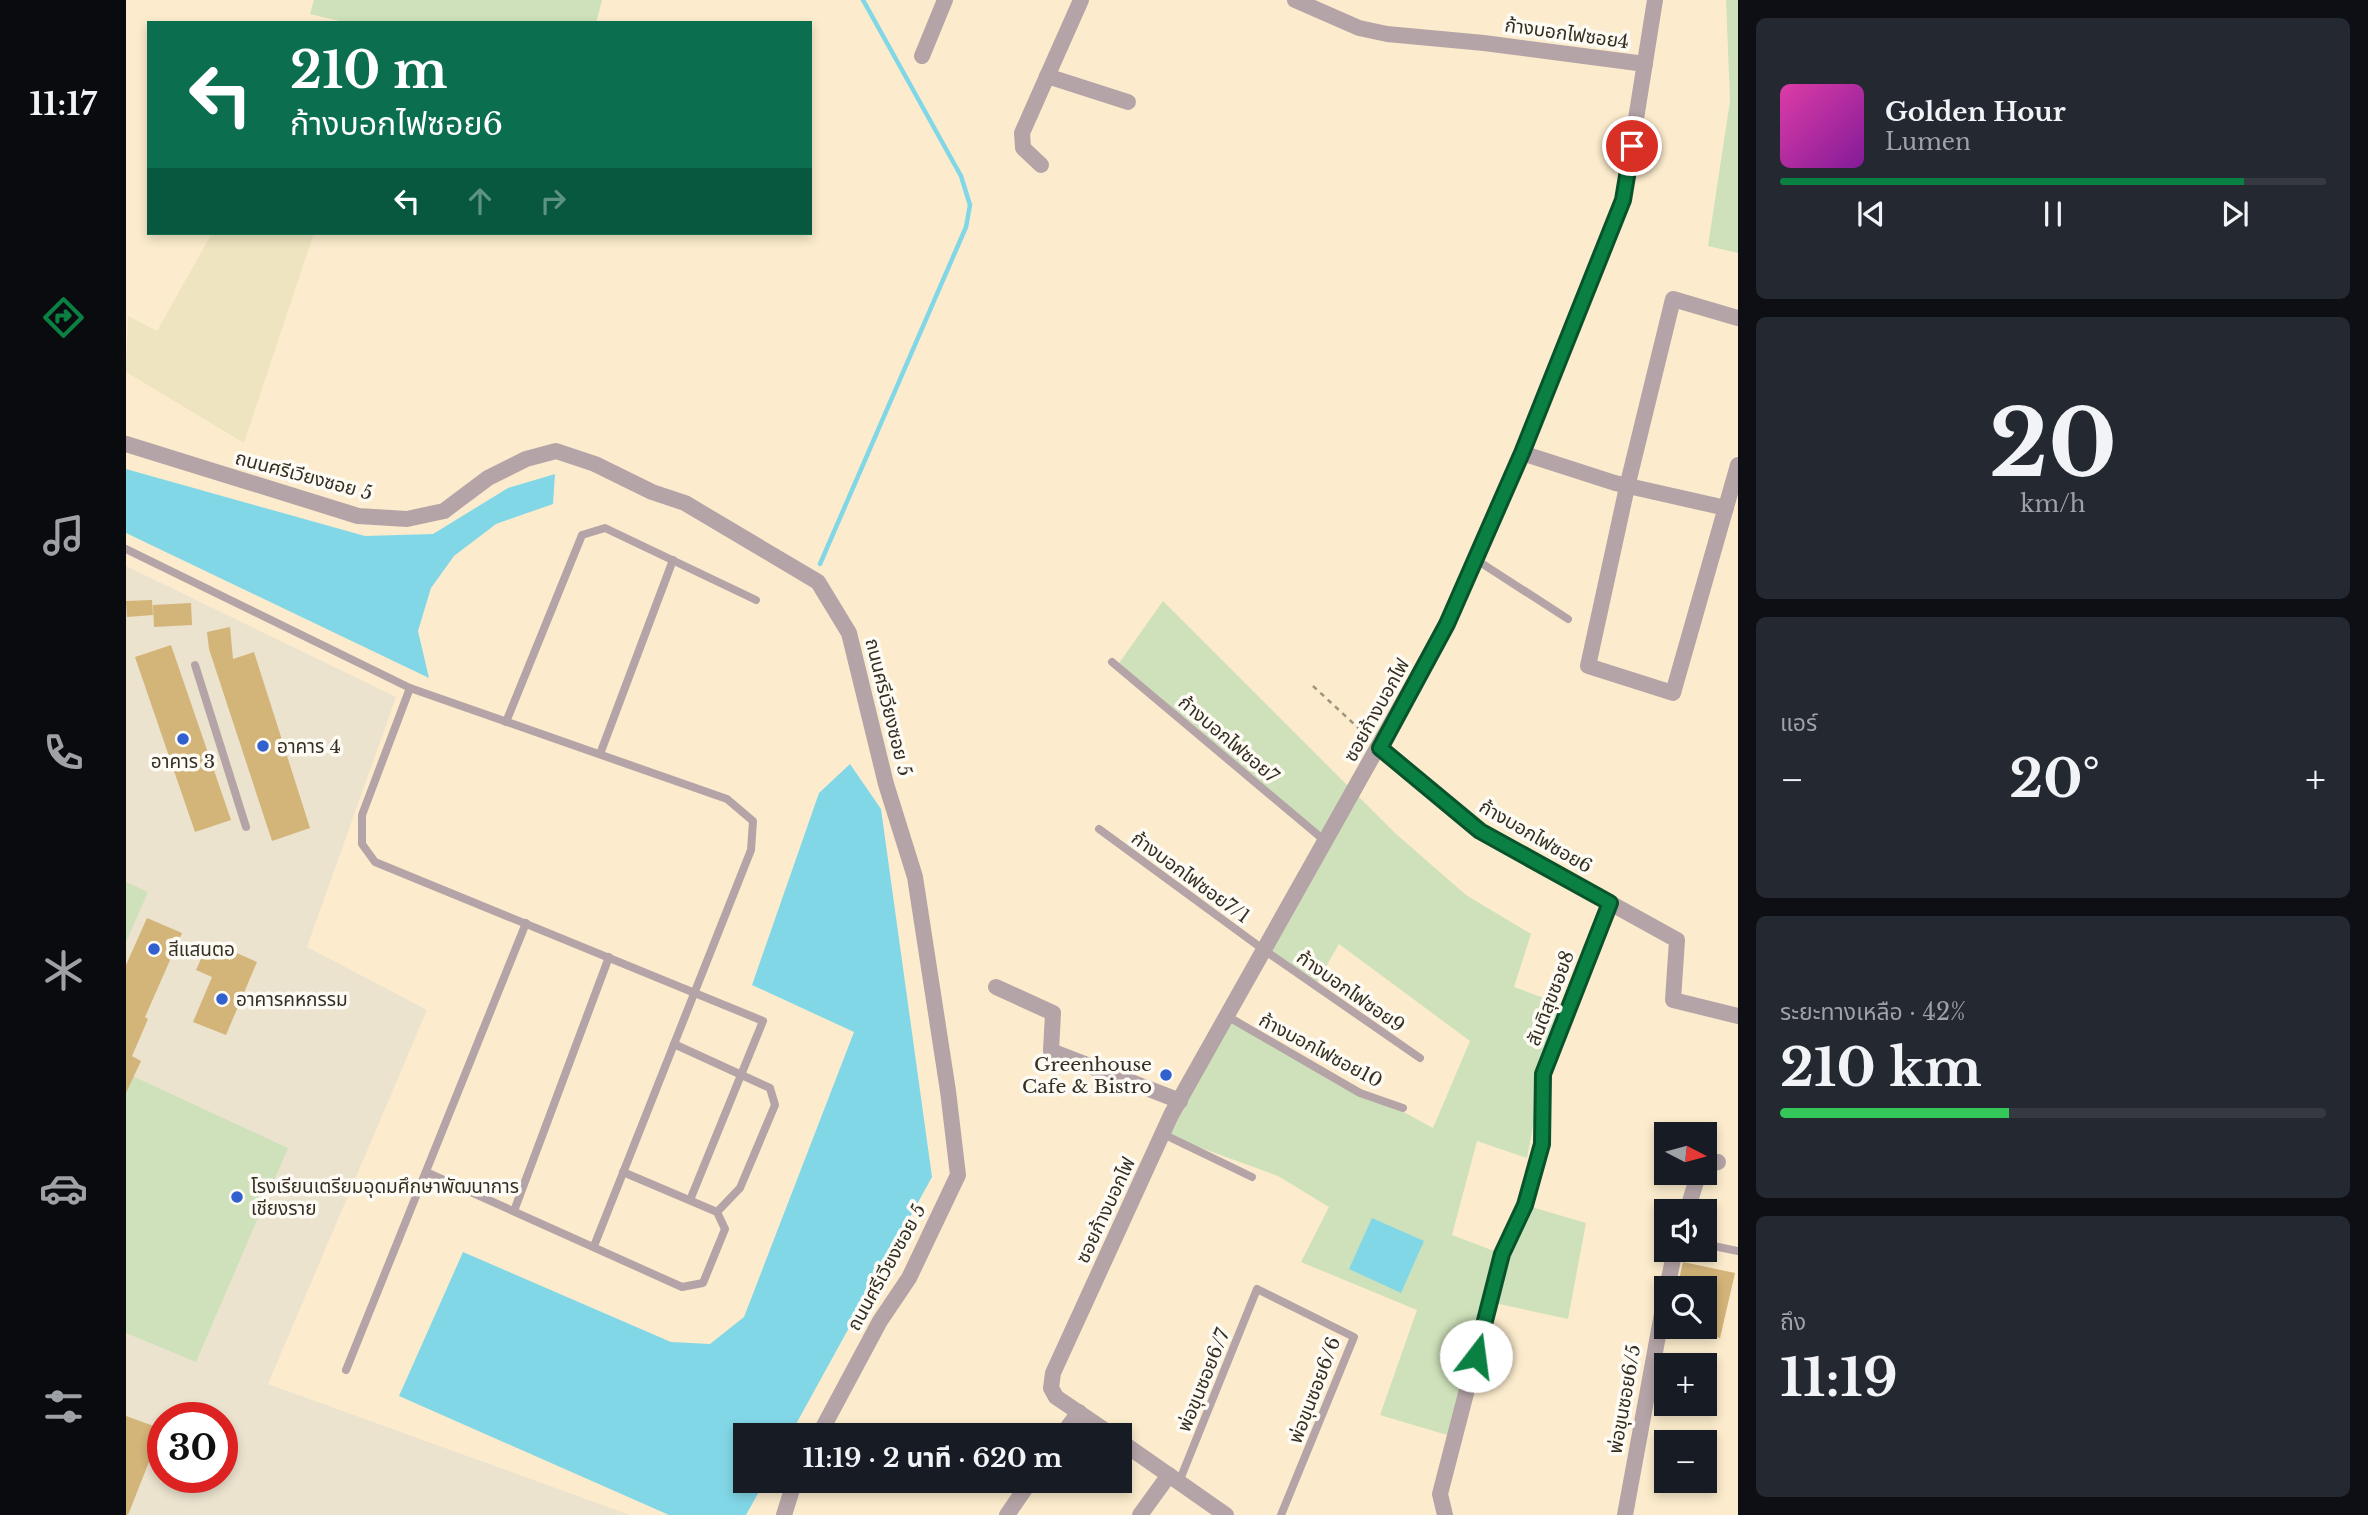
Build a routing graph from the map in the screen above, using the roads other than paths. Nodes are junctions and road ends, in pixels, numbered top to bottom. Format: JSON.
{"nodes":[{"id":1,"x":945,"y":0,"type":"edge"},
{"id":2,"x":1081,"y":0,"type":"edge"},
{"id":3,"x":1296,"y":0,"type":"edge"},
{"id":4,"x":1655,"y":0,"type":"edge"},
{"id":5,"x":922,"y":56,"type":"dead end"},
{"id":6,"x":1644,"y":64,"type":"junction"},
{"id":7,"x":1047,"y":76,"type":"junction"},
{"id":8,"x":1128,"y":102,"type":"dead end"},
{"id":9,"x":1041,"y":165,"type":"dead end"},
{"id":10,"x":1738,"y":318,"type":"edge"},
{"id":11,"x":126,"y":444,"type":"edge"},
{"id":12,"x":1522,"y":453,"type":"junction"},
{"id":13,"x":1738,"y":466,"type":"edge"},
{"id":14,"x":1627,"y":487,"type":"junction"},
{"id":15,"x":1726,"y":508,"type":"junction"},
{"id":16,"x":126,"y":549,"type":"edge"},
{"id":17,"x":1475,"y":559,"type":"junction"},
{"id":18,"x":673,"y":560,"type":"junction"},
{"id":19,"x":756,"y":600,"type":"dead end"},
{"id":20,"x":1568,"y":619,"type":"dead end"},
{"id":21,"x":1112,"y":662,"type":"dead end"},
{"id":22,"x":195,"y":665,"type":"dead end"},
{"id":23,"x":410,"y":688,"type":"junction"},
{"id":24,"x":506,"y":722,"type":"junction"},
{"id":25,"x":1380,"y":748,"type":"junction"},
{"id":26,"x":600,"y":754,"type":"junction"},
{"id":27,"x":246,"y":827,"type":"dead end"},
{"id":28,"x":1099,"y":829,"type":"dead end"},
{"id":29,"x":1325,"y":841,"type":"junction"},
{"id":30,"x":1610,"y":903,"type":"junction"},
{"id":31,"x":526,"y":923,"type":"junction"},
{"id":32,"x":1264,"y":950,"type":"junction"},
{"id":33,"x":609,"y":957,"type":"junction"},
{"id":34,"x":996,"y":987,"type":"dead end"},
{"id":35,"x":695,"y":991,"type":"junction"},
{"id":36,"x":1227,"y":1016,"type":"junction"},
{"id":37,"x":1738,"y":1016,"type":"edge"},
{"id":38,"x":674,"y":1044,"type":"junction"},
{"id":39,"x":1420,"y":1058,"type":"dead end"},
{"id":40,"x":742,"y":1073,"type":"junction"},
{"id":41,"x":1180,"y":1101,"type":"junction"},
{"id":42,"x":1403,"y":1108,"type":"dead end"},
{"id":43,"x":1163,"y":1134,"type":"junction"},
{"id":44,"x":426,"y":1172,"type":"junction"},
{"id":45,"x":623,"y":1172,"type":"junction"},
{"id":46,"x":1252,"y":1177,"type":"dead end"},
{"id":47,"x":690,"y":1200,"type":"junction"},
{"id":48,"x":514,"y":1211,"type":"junction"},
{"id":49,"x":718,"y":1212,"type":"junction"},
{"id":50,"x":594,"y":1245,"type":"junction"},
{"id":51,"x":1717,"y":1247,"type":"edge"},
{"id":52,"x":1738,"y":1251,"type":"edge"},
{"id":53,"x":1257,"y":1289,"type":"joint"},
{"id":54,"x":1657,"y":1339,"type":"edge"},
{"id":55,"x":346,"y":1370,"type":"dead end"},
{"id":56,"x":1079,"y":1412,"type":"junction"},
{"id":57,"x":825,"y":1423,"type":"edge"},
{"id":58,"x":1071,"y":1423,"type":"edge"},
{"id":59,"x":1095,"y":1423,"type":"edge"},
{"id":60,"x":1132,"y":1449,"type":"edge"},
{"id":61,"x":1174,"y":1478,"type":"junction"},
{"id":62,"x":791,"y":1493,"type":"edge"},
{"id":63,"x":1022,"y":1493,"type":"edge"},
{"id":64,"x":784,"y":1515,"type":"edge"},
{"id":65,"x":1007,"y":1515,"type":"edge"},
{"id":66,"x":1140,"y":1515,"type":"edge"},
{"id":67,"x":1226,"y":1515,"type":"edge"},
{"id":68,"x":1282,"y":1515,"type":"edge"},
{"id":69,"x":1444,"y":1515,"type":"edge"},
{"id":70,"x":1625,"y":1515,"type":"edge"}],
"edges":[{"from":1,"to":5,"type":"street"},
{"from":2,"to":7,"type":"street"},
{"from":3,"to":6,"type":"street","name":"ก้างบอกไฟซอย4"},
{"from":4,"to":6,"type":"street","name":"ซอยก้างบอกไฟ"},
{"from":6,"to":12,"type":"street","name":"ซอยก้างบอกไฟ"},
{"from":7,"to":8,"type":"street"},
{"from":7,"to":9,"type":"street"},
{"from":10,"to":14,"type":"street"},
{"from":11,"to":57,"type":"street","name":"ถนนศรีเวียงซอย 5"},
{"from":12,"to":14,"type":"street"},
{"from":12,"to":17,"type":"street","name":"ซอยก้างบอกไฟ"},
{"from":13,"to":15,"type":"street"},
{"from":14,"to":15,"type":"street"},
{"from":14,"to":15,"type":"street"},
{"from":16,"to":23,"type":"lane"},
{"from":17,"to":20,"type":"lane"},
{"from":17,"to":25,"type":"street","name":"ซอยก้างบอกไฟ"},
{"from":18,"to":19,"type":"lane"},
{"from":18,"to":24,"type":"lane"},
{"from":18,"to":26,"type":"lane"},
{"from":21,"to":29,"type":"lane","name":"ก้างบอกไฟซอย7"},
{"from":22,"to":27,"type":"lane"},
{"from":23,"to":24,"type":"lane"},
{"from":23,"to":31,"type":"lane"},
{"from":24,"to":26,"type":"lane"},
{"from":25,"to":29,"type":"street","name":"ซอยก้างบอกไฟ"},
{"from":25,"to":30,"type":"street","name":"ก้างบอกไฟซอย6"},
{"from":26,"to":35,"type":"lane"},
{"from":28,"to":32,"type":"lane","name":"ก้างบอกไฟซอย7/1"},
{"from":29,"to":32,"type":"street","name":"ซอยก้างบอกไฟ"},
{"from":30,"to":37,"type":"street","name":"ก้างบอกไฟซอย6"},
{"from":30,"to":69,"type":"street","name":"สันติสุขซอย8"},
{"from":31,"to":33,"type":"lane"},
{"from":31,"to":44,"type":"lane"},
{"from":32,"to":36,"type":"street","name":"ซอยก้างบอกไฟ"},
{"from":32,"to":39,"type":"lane","name":"ก้างบอกไฟซอย9"},
{"from":33,"to":35,"type":"lane"},
{"from":33,"to":48,"type":"lane"},
{"from":34,"to":41,"type":"street"},
{"from":35,"to":38,"type":"lane"},
{"from":35,"to":40,"type":"lane"},
{"from":36,"to":41,"type":"street","name":"ซอยก้างบอกไฟ"},
{"from":36,"to":42,"type":"lane","name":"ก้างบอกไฟซอย10"},
{"from":38,"to":40,"type":"lane"},
{"from":38,"to":45,"type":"lane"},
{"from":40,"to":47,"type":"lane"},
{"from":40,"to":49,"type":"lane"},
{"from":41,"to":43,"type":"street","name":"ซอยก้างบอกไฟ"},
{"from":43,"to":46,"type":"lane"},
{"from":43,"to":56,"type":"street","name":"ซอยก้างบอกไฟ"},
{"from":44,"to":48,"type":"lane"},
{"from":44,"to":55,"type":"lane"},
{"from":45,"to":47,"type":"lane"},
{"from":45,"to":50,"type":"lane"},
{"from":47,"to":49,"type":"lane"},
{"from":48,"to":50,"type":"lane"},
{"from":49,"to":50,"type":"lane"},
{"from":51,"to":52,"type":"lane"},
{"from":53,"to":61,"type":"lane","name":"พ่อขุนซอย6/7"},
{"from":53,"to":68,"type":"lane","name":"พ่อขุนซอย6/6"},
{"from":54,"to":70,"type":"street","name":"พ่อขุนซอย6/5"},
{"from":56,"to":58,"type":"street"},
{"from":56,"to":59,"type":"street"},
{"from":60,"to":61,"type":"street"},
{"from":61,"to":66,"type":"street"},
{"from":61,"to":67,"type":"street"},
{"from":62,"to":64,"type":"street"},
{"from":63,"to":65,"type":"street"}]}
